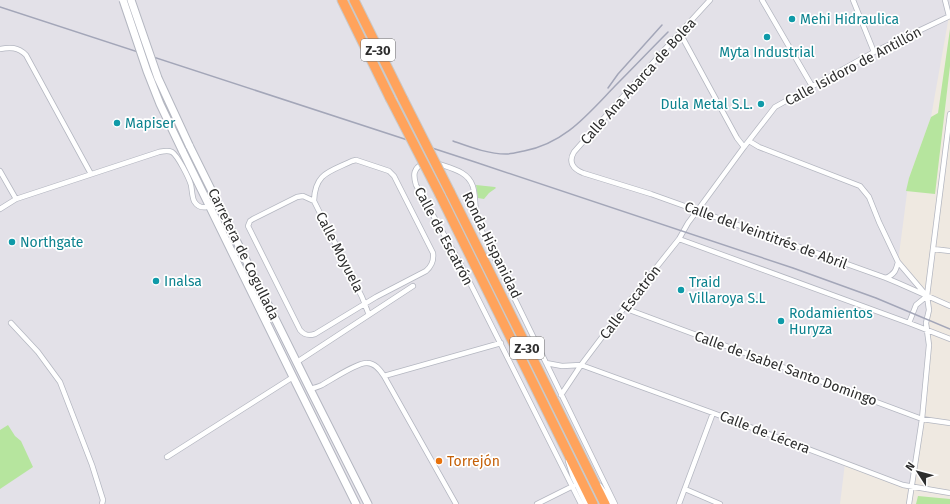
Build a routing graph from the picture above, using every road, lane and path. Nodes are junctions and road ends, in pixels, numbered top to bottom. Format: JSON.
{"nodes":[{"id":1,"x":123,"y":0,"type":"edge"},
{"id":2,"x":131,"y":0,"type":"edge"},
{"id":3,"x":342,"y":0,"type":"edge"},
{"id":4,"x":354,"y":0,"type":"edge"},
{"id":5,"x":710,"y":0,"type":"edge"},
{"id":6,"x":762,"y":0,"type":"edge"},
{"id":7,"x":853,"y":0,"type":"edge"},
{"id":8,"x":945,"y":0,"type":"edge"},
{"id":9,"x":949,"y":16,"type":"edge"},
{"id":10,"x":680,"y":33,"type":"junction"},
{"id":11,"x":0,"y":49,"type":"edge"},
{"id":12,"x":874,"y":52,"type":"junction"},
{"id":13,"x":812,"y":86,"type":"junction"},
{"id":14,"x":950,"y":114,"type":"edge"},
{"id":15,"x":949,"y":140,"type":"edge"},
{"id":16,"x":748,"y":141,"type":"junction"},
{"id":17,"x":744,"y":147,"type":"junction"},
{"id":18,"x":573,"y":166,"type":"joint"},
{"id":19,"x":0,"y":171,"type":"edge"},
{"id":20,"x":91,"y":174,"type":"junction"},
{"id":21,"x":16,"y":199,"type":"junction"},
{"id":22,"x":217,"y":200,"type":"junction"},
{"id":23,"x":314,"y":201,"type":"junction"},
{"id":24,"x":209,"y":207,"type":"junction"},
{"id":25,"x":0,"y":209,"type":"edge"},
{"id":26,"x":697,"y":211,"type":"junction"},
{"id":27,"x":679,"y":239,"type":"junction"},
{"id":28,"x":933,"y":249,"type":"junction"},
{"id":29,"x":950,"y":251,"type":"edge"},
{"id":30,"x":898,"y":262,"type":"junction"},
{"id":31,"x":886,"y":278,"type":"junction"},
{"id":32,"x":413,"y":286,"type":"dead end"},
{"id":33,"x":926,"y":296,"type":"junction"},
{"id":34,"x":365,"y":303,"type":"junction"},
{"id":35,"x":950,"y":306,"type":"edge"},
{"id":36,"x":624,"y":308,"type":"junction"},
{"id":37,"x":369,"y":315,"type":"junction"},
{"id":38,"x":11,"y":323,"type":"dead end"},
{"id":39,"x":909,"y":323,"type":"junction"},
{"id":40,"x":927,"y":330,"type":"junction"},
{"id":41,"x":950,"y":339,"type":"edge"},
{"id":42,"x":501,"y":343,"type":"junction"},
{"id":43,"x":297,"y":362,"type":"junction"},
{"id":44,"x":546,"y":363,"type":"junction"},
{"id":45,"x":581,"y":365,"type":"junction"},
{"id":46,"x":384,"y":376,"type":"junction"},
{"id":47,"x":293,"y":377,"type":"junction"},
{"id":48,"x":310,"y":389,"type":"junction"},
{"id":49,"x":561,"y":394,"type":"junction"},
{"id":50,"x":713,"y":413,"type":"junction"},
{"id":51,"x":922,"y":419,"type":"junction"},
{"id":52,"x":950,"y":423,"type":"edge"},
{"id":53,"x":570,"y":434,"type":"junction"},
{"id":54,"x":566,"y":450,"type":"junction"},
{"id":55,"x":167,"y":457,"type":"dead end"},
{"id":56,"x":572,"y":486,"type":"junction"},
{"id":57,"x":912,"y":487,"type":"junction"},
{"id":58,"x":685,"y":489,"type":"junction"},
{"id":59,"x":950,"y":493,"type":"edge"},
{"id":60,"x":712,"y":503,"type":"edge"},
{"id":61,"x":102,"y":504,"type":"edge"},
{"id":62,"x":356,"y":504,"type":"edge"},
{"id":63,"x":368,"y":504,"type":"edge"},
{"id":64,"x":456,"y":504,"type":"edge"},
{"id":65,"x":538,"y":504,"type":"edge"},
{"id":66,"x":581,"y":504,"type":"edge"},
{"id":67,"x":586,"y":504,"type":"edge"},
{"id":68,"x":593,"y":504,"type":"edge"},
{"id":69,"x":605,"y":504,"type":"edge"},
{"id":70,"x":614,"y":504,"type":"edge"},
{"id":71,"x":679,"y":504,"type":"edge"},
{"id":72,"x":720,"y":504,"type":"edge"},
{"id":73,"x":908,"y":504,"type":"edge"}],
"edges":[{"from":1,"to":24,"type":"street","name":"Carretera de Cogullada","bridge":true},
{"from":2,"to":22,"type":"street","name":"Carretera de Cogullada","bridge":true},
{"from":3,"to":54,"type":"highway","name":"Ronda Hispanidad","number":"Z-30","bridge":true},
{"from":4,"to":53,"type":"highway","name":"Ronda Hispanidad","number":"Z-30","bridge":true},
{"from":5,"to":10,"type":"street","name":"Calle Ana Abarca de Bolea"},
{"from":6,"to":13,"type":"street"},
{"from":7,"to":12,"type":"street"},
{"from":8,"to":9,"type":"street"},
{"from":9,"to":12,"type":"street","name":"Calle Isidoro de Antillón"},
{"from":10,"to":17,"type":"street"},
{"from":10,"to":18,"type":"street","name":"Calle Ana Abarca de Bolea"},
{"from":11,"to":20,"type":"street"},
{"from":12,"to":13,"type":"street","name":"Calle Isidoro de Antillón"},
{"from":13,"to":16,"type":"street","name":"Calle Isidoro de Antillón"},
{"from":14,"to":15,"type":"street"},
{"from":15,"to":28,"type":"street"},
{"from":16,"to":17,"type":"street","name":"Calle Isidoro de Antillón"},
{"from":16,"to":30,"type":"street"},
{"from":17,"to":26,"type":"street","name":"Calle Isidoro de Antillón"},
{"from":18,"to":26,"type":"street","name":"Calle del Veintitrés de Abril"},
{"from":19,"to":21,"type":"street"},
{"from":20,"to":21,"type":"street"},
{"from":20,"to":24,"type":"street"},
{"from":21,"to":25,"type":"street"},
{"from":22,"to":24,"type":"street"},
{"from":22,"to":43,"type":"street","name":"Carretera de Cogullada"},
{"from":23,"to":34,"type":"street","name":"Calle Moyuela"},
{"from":23,"to":34,"type":"street","name":"Calle Moyuela"},
{"from":23,"to":34,"type":"street","name":"Calle Moyuela"},
{"from":24,"to":47,"type":"street","name":"Carretera de Cogullada"},
{"from":26,"to":27,"type":"street","name":"Calle Isidoro de Antillón"},
{"from":26,"to":31,"type":"street","name":"Calle del Veintitrés de Abril"},
{"from":27,"to":36,"type":"street","name":"Calle Escatrón"},
{"from":27,"to":39,"type":"street"},
{"from":28,"to":29,"type":"street"},
{"from":28,"to":33,"type":"street"},
{"from":30,"to":31,"type":"street"},
{"from":30,"to":33,"type":"street"},
{"from":31,"to":33,"type":"street","name":"Calle del Veintitrés de Abril"},
{"from":32,"to":37,"type":"street"},
{"from":33,"to":35,"type":"street","name":"Calle del Veintitrés de Abril"},
{"from":33,"to":39,"type":"street"},
{"from":33,"to":40,"type":"street"},
{"from":34,"to":37,"type":"street","name":"Calle Moyuela"},
{"from":36,"to":45,"type":"street","name":"Calle Escatrón"},
{"from":36,"to":51,"type":"street","name":"Calle de Isabel Santo Domingo"},
{"from":37,"to":43,"type":"street"},
{"from":38,"to":61,"type":"street"},
{"from":39,"to":40,"type":"street"},
{"from":40,"to":41,"type":"street"},
{"from":40,"to":51,"type":"street"},
{"from":42,"to":44,"type":"street","name":"Calle de Escatrón"},
{"from":42,"to":46,"type":"street"},
{"from":42,"to":56,"type":"street","name":"Calle de Escatrón"},
{"from":43,"to":48,"type":"street","name":"Carretera de Cogullada"},
{"from":44,"to":45,"type":"street"},
{"from":44,"to":49,"type":"street","name":"Calle de Escatrón"},
{"from":45,"to":49,"type":"street","name":"Calle Escatrón"},
{"from":45,"to":50,"type":"street","name":"Calle de Lécera"},
{"from":46,"to":48,"type":"street"},
{"from":46,"to":64,"type":"street"},
{"from":47,"to":55,"type":"street"},
{"from":47,"to":62,"type":"street","name":"Carretera de Cogullada"},
{"from":48,"to":63,"type":"street","name":"Carretera de Cogullada"},
{"from":49,"to":70,"type":"street","name":"Calle de Escatrón"},
{"from":50,"to":57,"type":"street","name":"Calle de Lécera"},
{"from":50,"to":58,"type":"street"},
{"from":51,"to":52,"type":"street","name":"Calle de Isabel Santo Domingo"},
{"from":51,"to":57,"type":"street"},
{"from":53,"to":69,"type":"highway","name":"Ronda Hispanidad","number":"Z-30"},
{"from":53,"to":70,"type":"street","name":"Calle de Escatrón"},
{"from":54,"to":67,"type":"street","name":"Ronda Hispanidad"},
{"from":54,"to":68,"type":"highway","name":"Ronda Hispanidad","number":"Z-30"},
{"from":56,"to":65,"type":"street"},
{"from":56,"to":66,"type":"street","name":"Calle de Escatrón"},
{"from":57,"to":59,"type":"street","name":"Calle de Lécera"},
{"from":57,"to":73,"type":"street"},
{"from":58,"to":60,"type":"street"},
{"from":58,"to":71,"type":"street"},
{"from":60,"to":72,"type":"street"}]}
